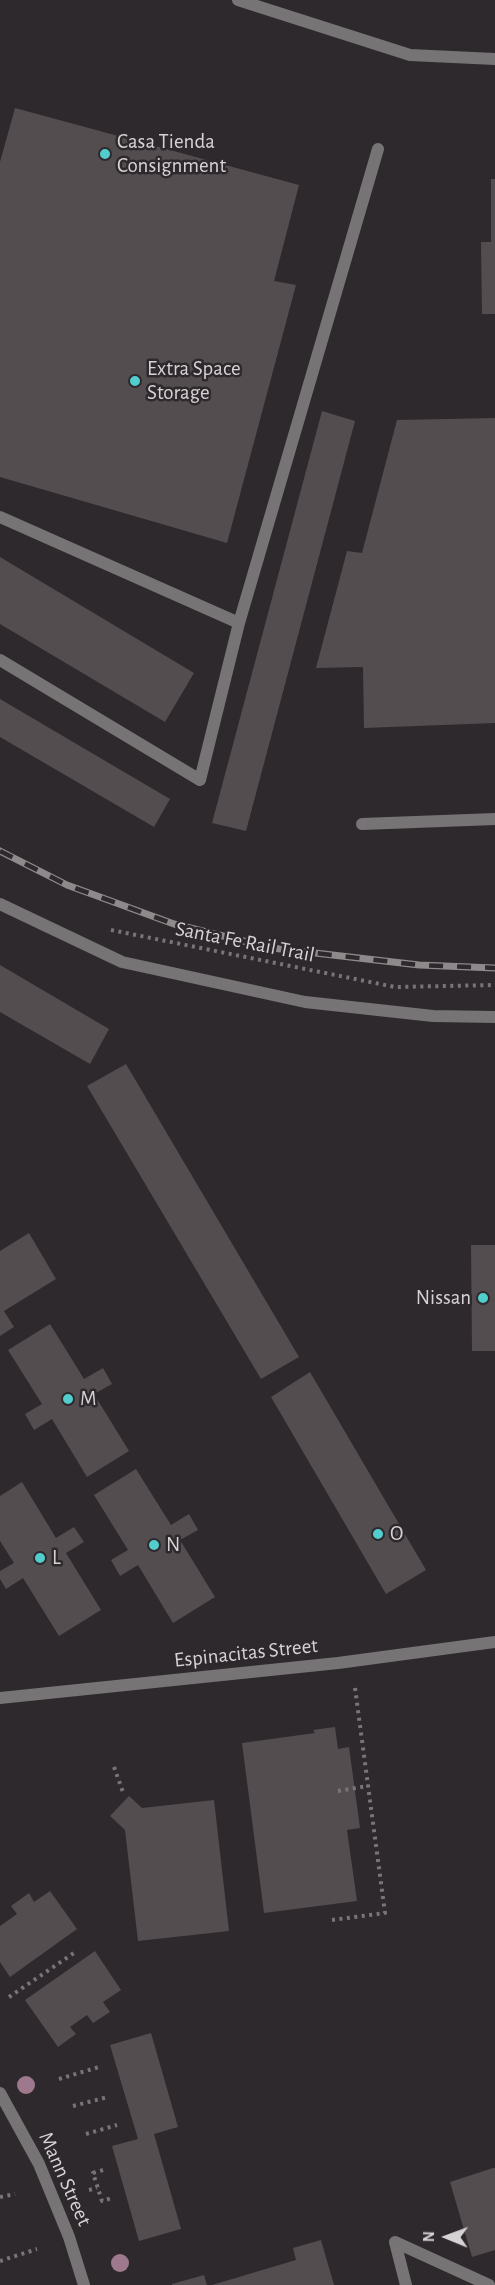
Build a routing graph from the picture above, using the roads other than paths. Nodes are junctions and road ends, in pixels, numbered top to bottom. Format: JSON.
{"nodes":[{"id":1,"x":238,"y":0,"type":"edge"},
{"id":2,"x":495,"y":59,"type":"edge"},
{"id":3,"x":378,"y":149,"type":"dead end"},
{"id":4,"x":0,"y":517,"type":"edge"},
{"id":5,"x":238,"y":623,"type":"junction"},
{"id":6,"x":0,"y":660,"type":"edge"},
{"id":7,"x":495,"y":819,"type":"edge"},
{"id":8,"x":362,"y":824,"type":"dead end"},
{"id":9,"x":0,"y":904,"type":"edge"},
{"id":10,"x":495,"y":1017,"type":"edge"},
{"id":11,"x":495,"y":1642,"type":"edge"},
{"id":12,"x":0,"y":1698,"type":"edge"},
{"id":13,"x":0,"y":2093,"type":"edge"},
{"id":14,"x":84,"y":2285,"type":"edge"},
{"id":15,"x":406,"y":2285,"type":"edge"},
{"id":16,"x":489,"y":2285,"type":"edge"}],
"edges":[{"from":1,"to":2,"type":"street"},
{"from":3,"to":5,"type":"street"},
{"from":4,"to":5,"type":"street"},
{"from":5,"to":6,"type":"street"},
{"from":7,"to":8,"type":"street"},
{"from":9,"to":10,"type":"street"},
{"from":11,"to":12,"type":"street","name":"Espinacitas Street"},
{"from":13,"to":14,"type":"street","name":"Mann Street"},
{"from":15,"to":16,"type":"street"}]}
